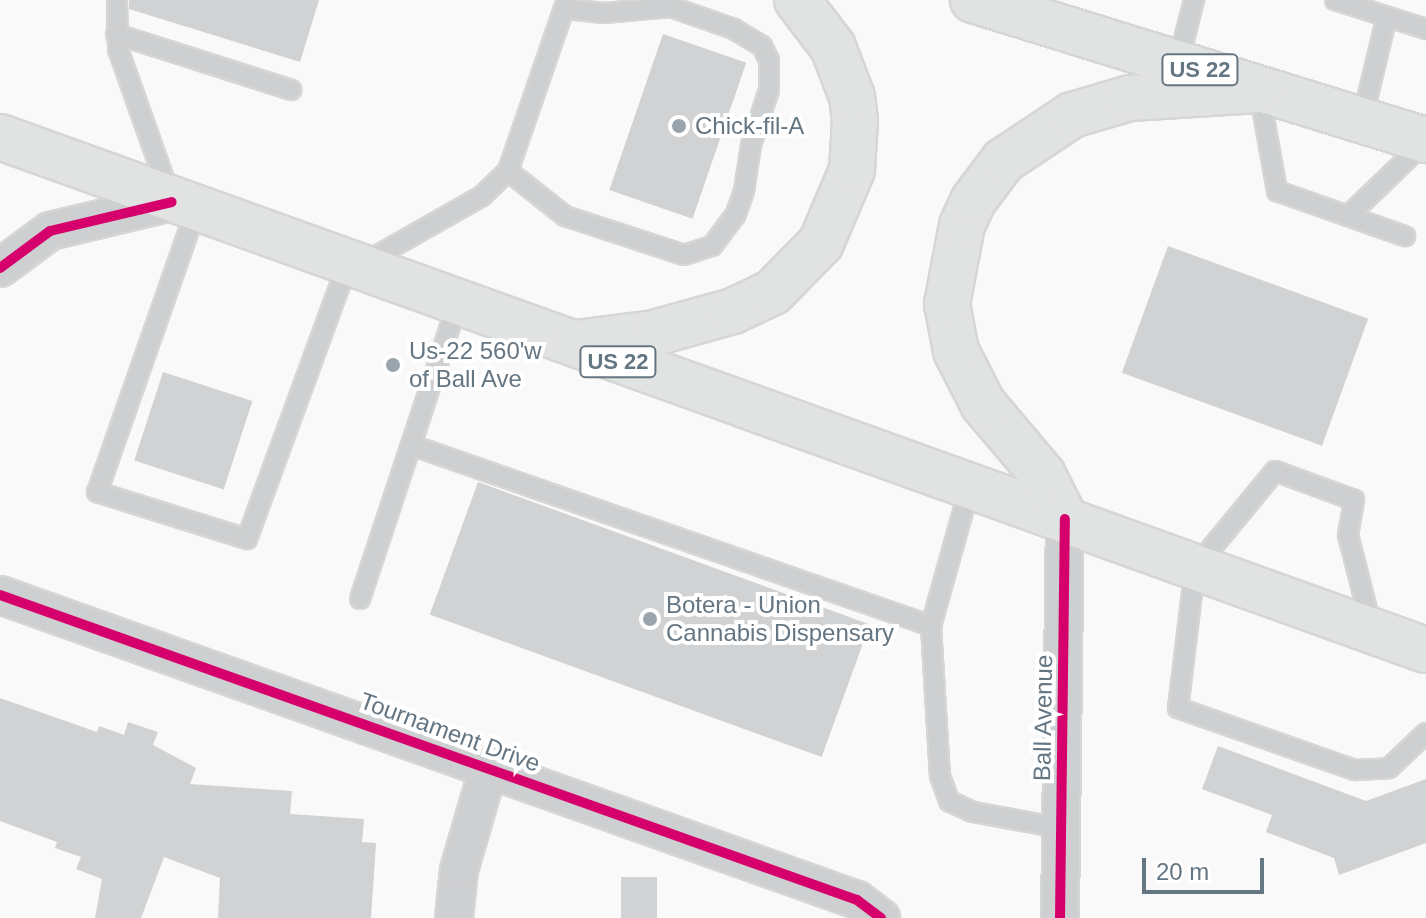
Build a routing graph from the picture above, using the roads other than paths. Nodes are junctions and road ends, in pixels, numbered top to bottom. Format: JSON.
{"nodes":[{"id":1,"x":117,"y":0,"type":"edge"},
{"id":2,"x":797,"y":0,"type":"edge"},
{"id":3,"x":1194,"y":0,"type":"edge"},
{"id":4,"x":1335,"y":0,"type":"edge"},
{"id":5,"x":983,"y":1,"type":"edge"},
{"id":6,"x":566,"y":4,"type":"edge"},
{"id":7,"x":1386,"y":20,"type":"junction"},
{"id":8,"x":1426,"y":29,"type":"edge"},
{"id":9,"x":116,"y":34,"type":"junction"},
{"id":10,"x":1178,"y":63,"type":"junction"},
{"id":11,"x":291,"y":90,"type":"dead end"},
{"id":12,"x":1259,"y":90,"type":"junction"},
{"id":13,"x":1362,"y":120,"type":"junction"},
{"id":14,"x":0,"y":137,"type":"edge"},
{"id":15,"x":1426,"y":141,"type":"edge"},
{"id":16,"x":508,"y":171,"type":"junction"},
{"id":17,"x":184,"y":206,"type":"junction"},
{"id":18,"x":1348,"y":216,"type":"junction"},
{"id":19,"x":1405,"y":236,"type":"dead end"},
{"id":20,"x":350,"y":267,"type":"junction"},
{"id":21,"x":0,"y":268,"type":"edge"},
{"id":22,"x":457,"y":305,"type":"junction"},
{"id":23,"x":565,"y":344,"type":"junction"},
{"id":24,"x":411,"y":445,"type":"junction"},
{"id":25,"x":970,"y":486,"type":"junction"},
{"id":26,"x":1065,"y":519,"type":"junction"},
{"id":27,"x":1195,"y":568,"type":"junction"},
{"id":28,"x":0,"y":595,"type":"edge"},
{"id":29,"x":360,"y":599,"type":"dead end"},
{"id":30,"x":931,"y":626,"type":"junction"},
{"id":31,"x":1373,"y":631,"type":"junction"},
{"id":32,"x":1426,"y":650,"type":"edge"},
{"id":33,"x":1426,"y":733,"type":"edge"},
{"id":34,"x":489,"y":767,"type":"junction"},
{"id":35,"x":1061,"y":828,"type":"junction"},
{"id":36,"x":454,"y":918,"type":"edge"},
{"id":37,"x":881,"y":918,"type":"edge"},
{"id":38,"x":1060,"y":918,"type":"edge"}],
"edges":[{"from":1,"to":9,"type":"lane"},
{"from":2,"to":23,"type":"highway"},
{"from":3,"to":10,"type":"lane"},
{"from":4,"to":7,"type":"lane"},
{"from":5,"to":10,"type":"highway","number":"US 22"},
{"from":6,"to":16,"type":"lane"},
{"from":6,"to":16,"type":"lane"},
{"from":7,"to":8,"type":"lane"},
{"from":7,"to":13,"type":"lane"},
{"from":9,"to":11,"type":"lane"},
{"from":9,"to":17,"type":"lane"},
{"from":10,"to":12,"type":"highway","number":"US 22"},
{"from":12,"to":13,"type":"highway","number":"US 22"},
{"from":12,"to":18,"type":"lane"},
{"from":12,"to":26,"type":"highway"},
{"from":13,"to":15,"type":"highway","number":"US 22"},
{"from":14,"to":17,"type":"highway","number":"US 22"},
{"from":15,"to":18,"type":"lane"},
{"from":16,"to":20,"type":"lane"},
{"from":17,"to":20,"type":"highway","number":"US 22"},
{"from":17,"to":20,"type":"lane"},
{"from":17,"to":21,"type":"street"},
{"from":18,"to":19,"type":"lane"},
{"from":20,"to":22,"type":"highway","number":"US 22"},
{"from":22,"to":23,"type":"highway","number":"US 22"},
{"from":22,"to":24,"type":"lane"},
{"from":23,"to":25,"type":"highway","number":"US 22"},
{"from":24,"to":29,"type":"lane"},
{"from":24,"to":30,"type":"lane"},
{"from":25,"to":26,"type":"highway","number":"US 22"},
{"from":25,"to":30,"type":"lane"},
{"from":26,"to":27,"type":"highway","number":"US 22"},
{"from":26,"to":35,"type":"street","name":"Ball Avenue"},
{"from":27,"to":31,"type":"highway","number":"US 22"},
{"from":27,"to":31,"type":"lane"},
{"from":27,"to":33,"type":"lane"},
{"from":28,"to":34,"type":"street","name":"Tournament Drive"},
{"from":30,"to":35,"type":"lane"},
{"from":31,"to":32,"type":"highway","number":"US 22"},
{"from":34,"to":36,"type":"street"},
{"from":34,"to":37,"type":"street","name":"Tournament Drive"},
{"from":35,"to":38,"type":"street","name":"Ball Avenue"}]}
